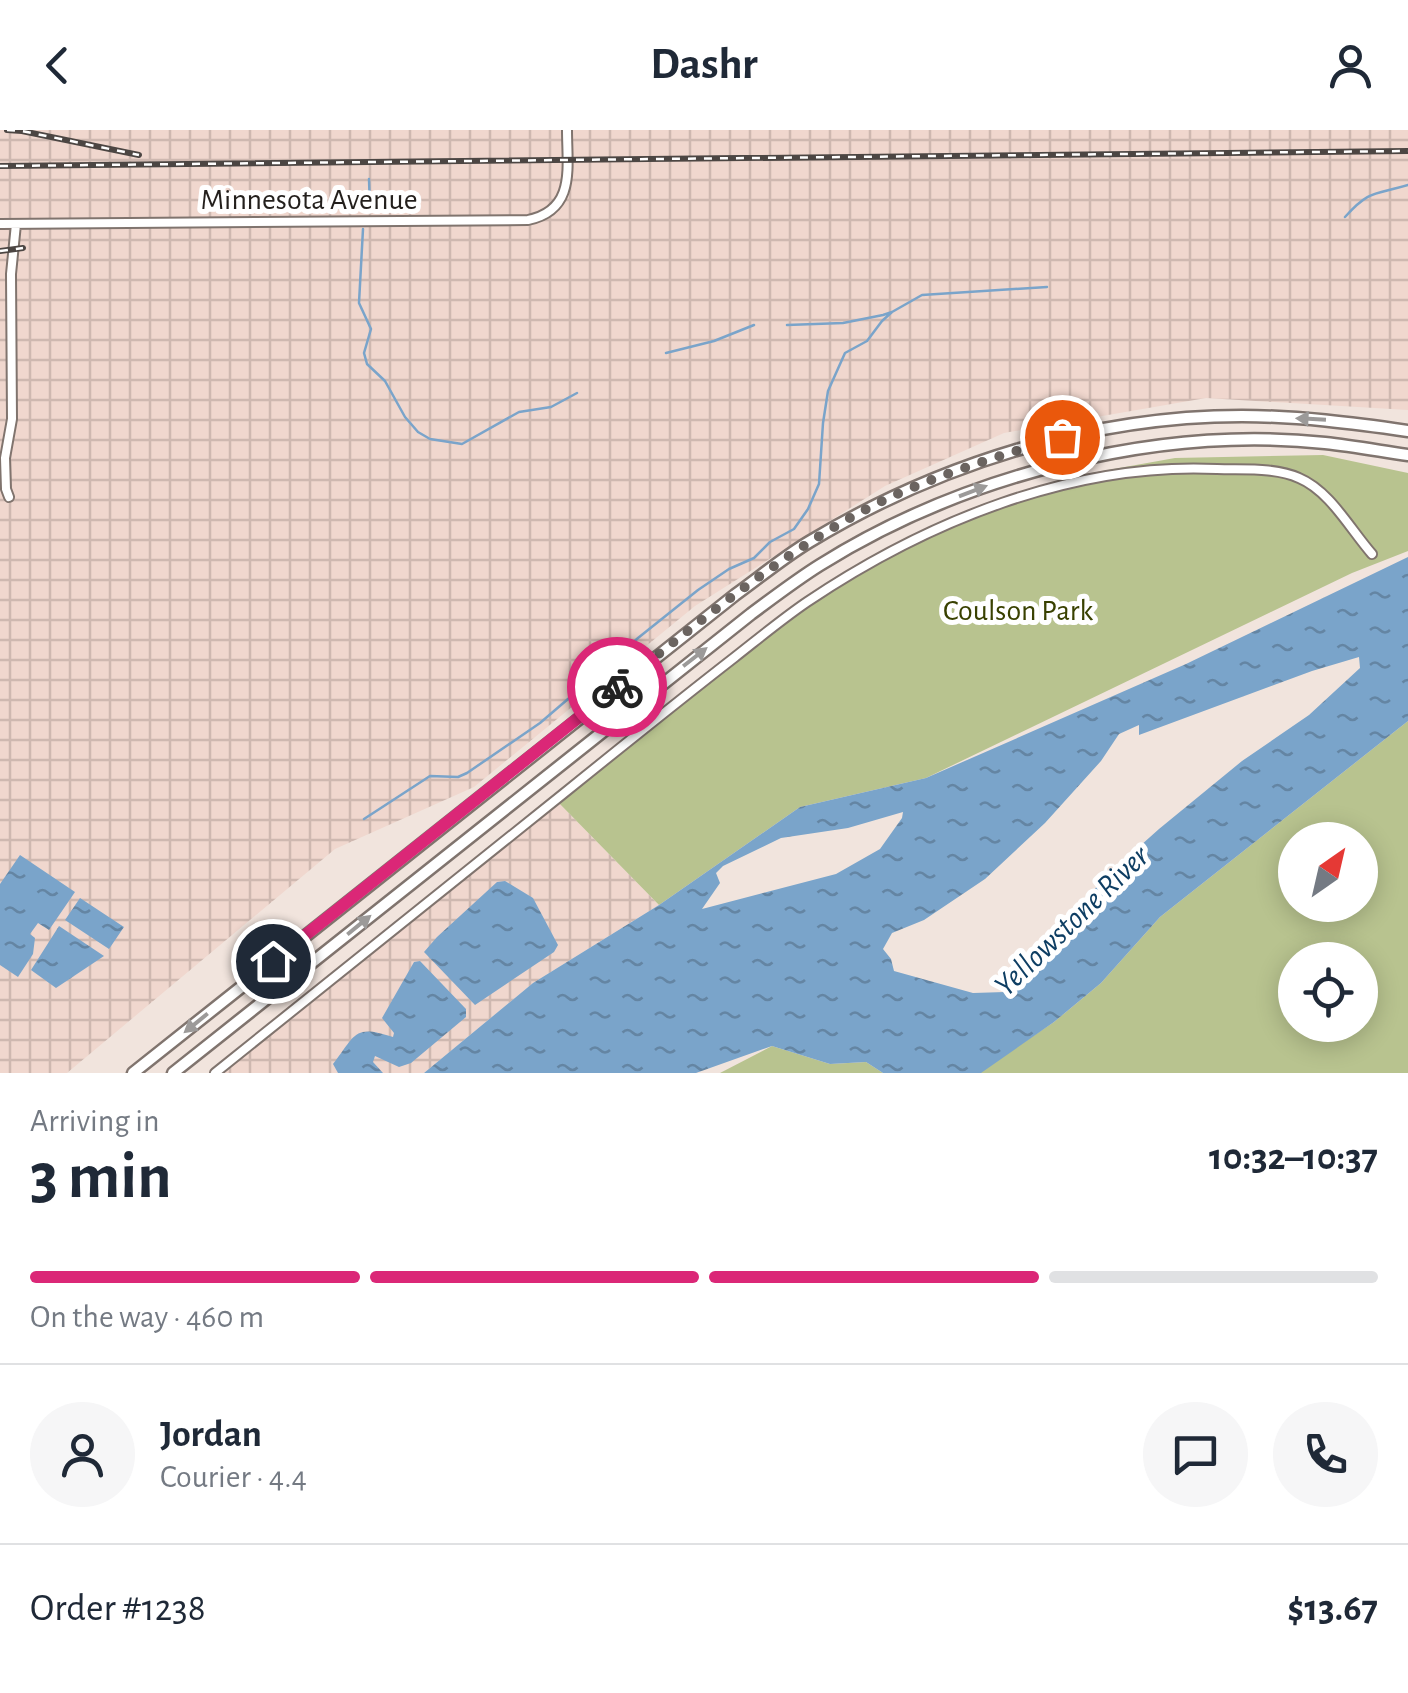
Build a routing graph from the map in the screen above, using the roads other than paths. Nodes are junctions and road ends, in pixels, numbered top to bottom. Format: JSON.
{"nodes":[{"id":1,"x":567,"y":130,"type":"edge"},
{"id":2,"x":0,"y":224,"type":"edge"},
{"id":3,"x":16,"y":224,"type":"junction"},
{"id":4,"x":1408,"y":431,"type":"edge"},
{"id":5,"x":1408,"y":456,"type":"edge"},
{"id":6,"x":9,"y":498,"type":"dead end"},
{"id":7,"x":1372,"y":554,"type":"dead end"},
{"id":8,"x":133,"y":1073,"type":"edge"},
{"id":9,"x":173,"y":1073,"type":"edge"},
{"id":10,"x":215,"y":1073,"type":"edge"}],
"edges":[{"from":1,"to":3,"type":"street","name":"Minnesota Avenue"},
{"from":2,"to":3,"type":"street","name":"Minnesota Avenue"},
{"from":3,"to":6,"type":"street"},
{"from":4,"to":8,"type":"highway","one_way":true},
{"from":9,"to":5,"type":"highway","one_way":true},
{"from":7,"to":10,"type":"street"}]}
